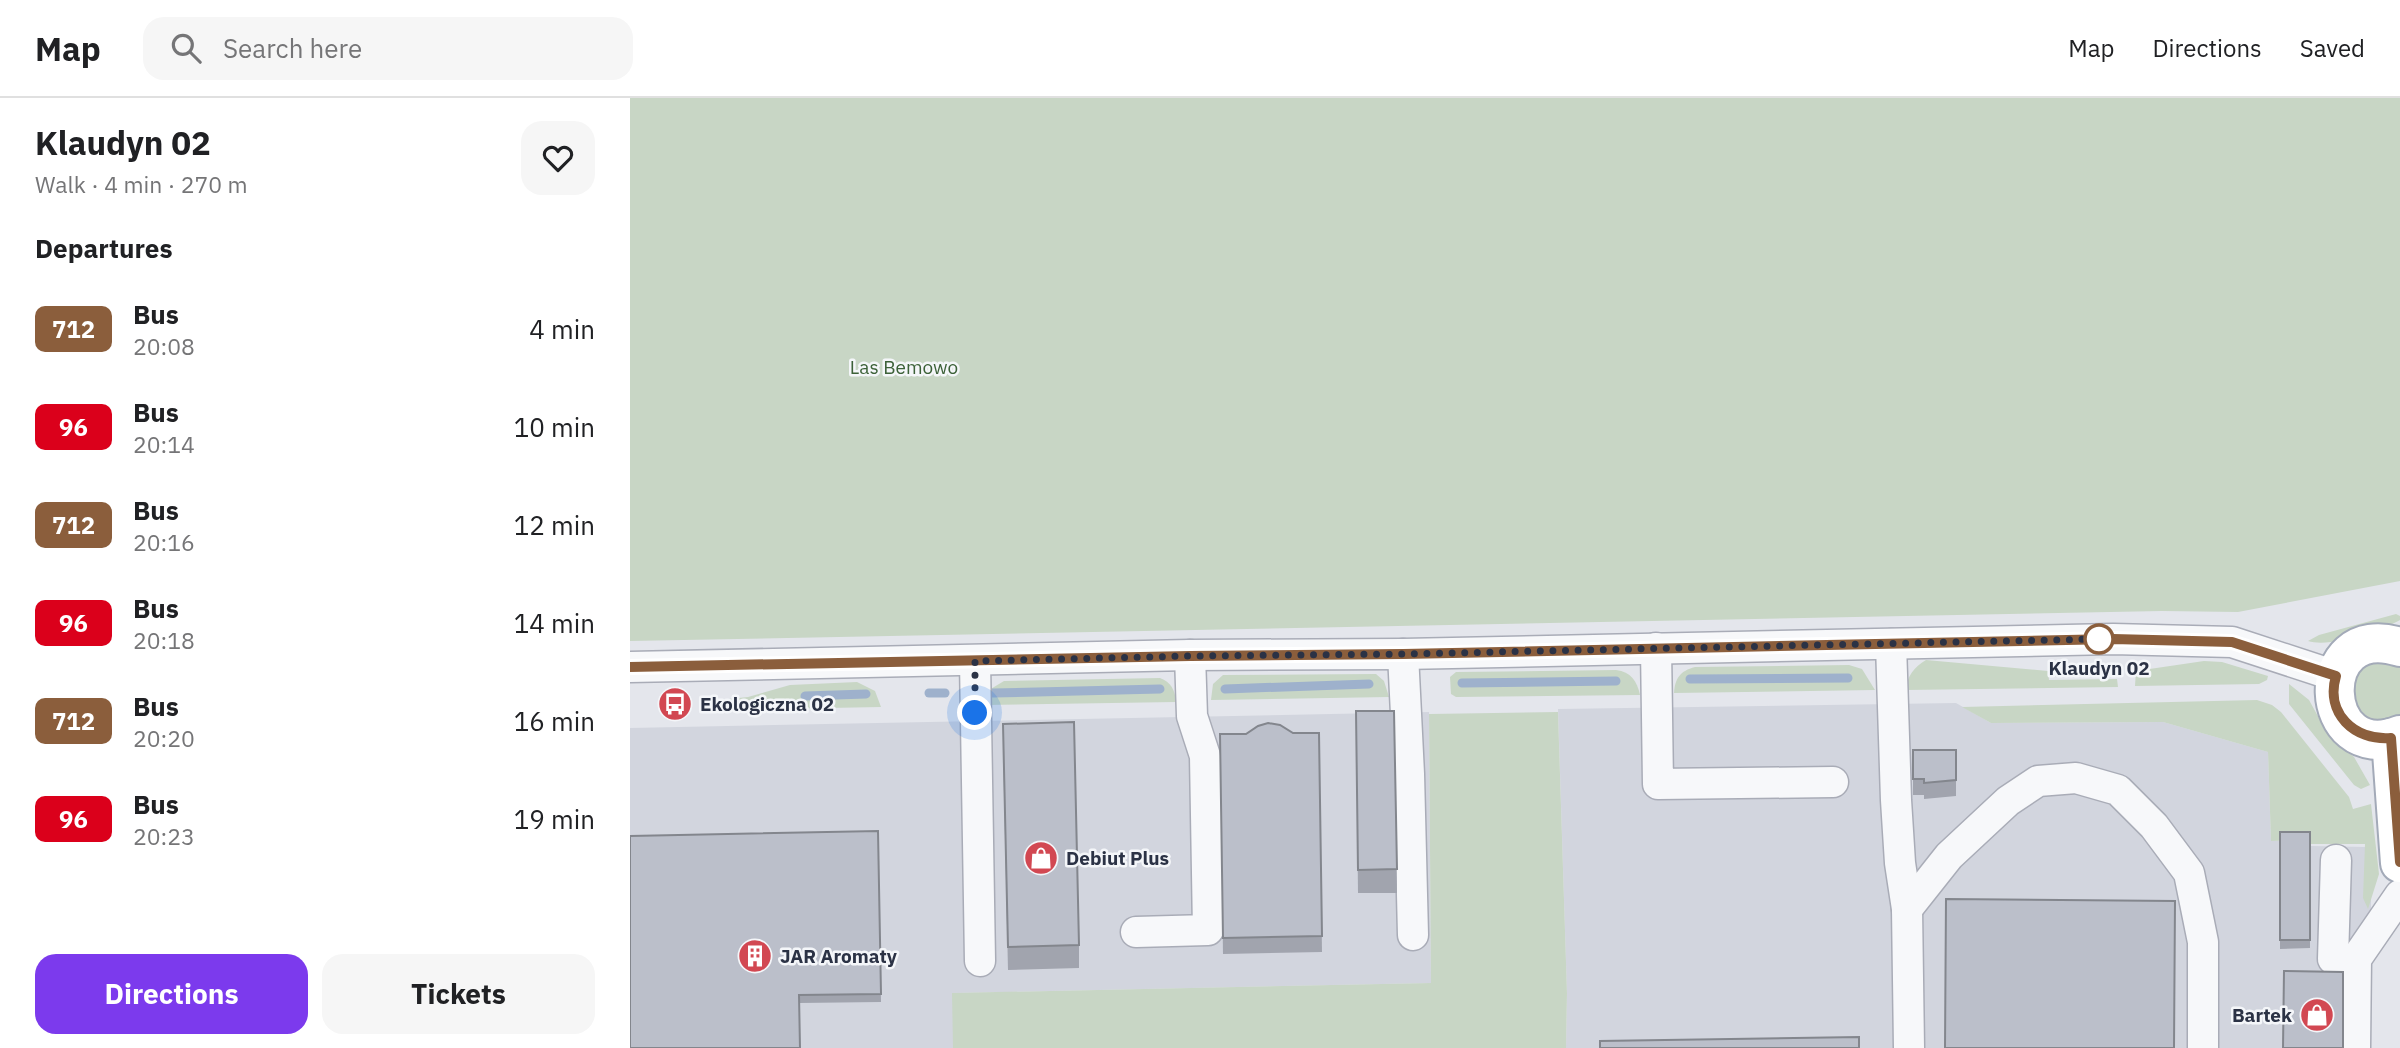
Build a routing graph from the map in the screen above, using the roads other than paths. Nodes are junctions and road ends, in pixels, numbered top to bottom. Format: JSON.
{"nodes":[{"id":1,"x":1891,"y":644,"type":"junction"},
{"id":2,"x":2400,"y":647,"type":"edge"},
{"id":3,"x":1656,"y":648,"type":"junction"},
{"id":4,"x":1403,"y":654,"type":"junction"},
{"id":5,"x":1190,"y":656,"type":"junction"},
{"id":6,"x":975,"y":661,"type":"junction"},
{"id":7,"x":630,"y":667,"type":"edge"},
{"id":8,"x":2336,"y":676,"type":"junction"},
{"id":9,"x":2395,"y":737,"type":"edge"},
{"id":10,"x":1833,"y":782,"type":"dead end"},
{"id":11,"x":2336,"y":860,"type":"dead end"},
{"id":12,"x":2400,"y":863,"type":"edge"},
{"id":13,"x":2400,"y":895,"type":"edge"},
{"id":14,"x":1907,"y":909,"type":"junction"},
{"id":15,"x":1136,"y":932,"type":"dead end"},
{"id":16,"x":1413,"y":934,"type":"dead end"},
{"id":17,"x":2356,"y":959,"type":"junction"},
{"id":18,"x":980,"y":961,"type":"dead end"},
{"id":19,"x":1909,"y":1048,"type":"edge"},
{"id":20,"x":2203,"y":1048,"type":"edge"},
{"id":21,"x":2355,"y":1048,"type":"edge"}],
"edges":[{"from":1,"to":3,"type":"street"},
{"from":1,"to":8,"type":"street"},
{"from":1,"to":14,"type":"street"},
{"from":2,"to":8,"type":"main road"},
{"from":3,"to":4,"type":"street"},
{"from":3,"to":10,"type":"street"},
{"from":4,"to":5,"type":"street"},
{"from":4,"to":16,"type":"street"},
{"from":5,"to":6,"type":"street"},
{"from":5,"to":15,"type":"street"},
{"from":6,"to":7,"type":"street"},
{"from":6,"to":18,"type":"street"},
{"from":8,"to":9,"type":"main road"},
{"from":9,"to":12,"type":"main road"},
{"from":11,"to":17,"type":"street"},
{"from":13,"to":17,"type":"street"},
{"from":14,"to":19,"type":"street"},
{"from":14,"to":20,"type":"street"},
{"from":17,"to":21,"type":"street"}]}
